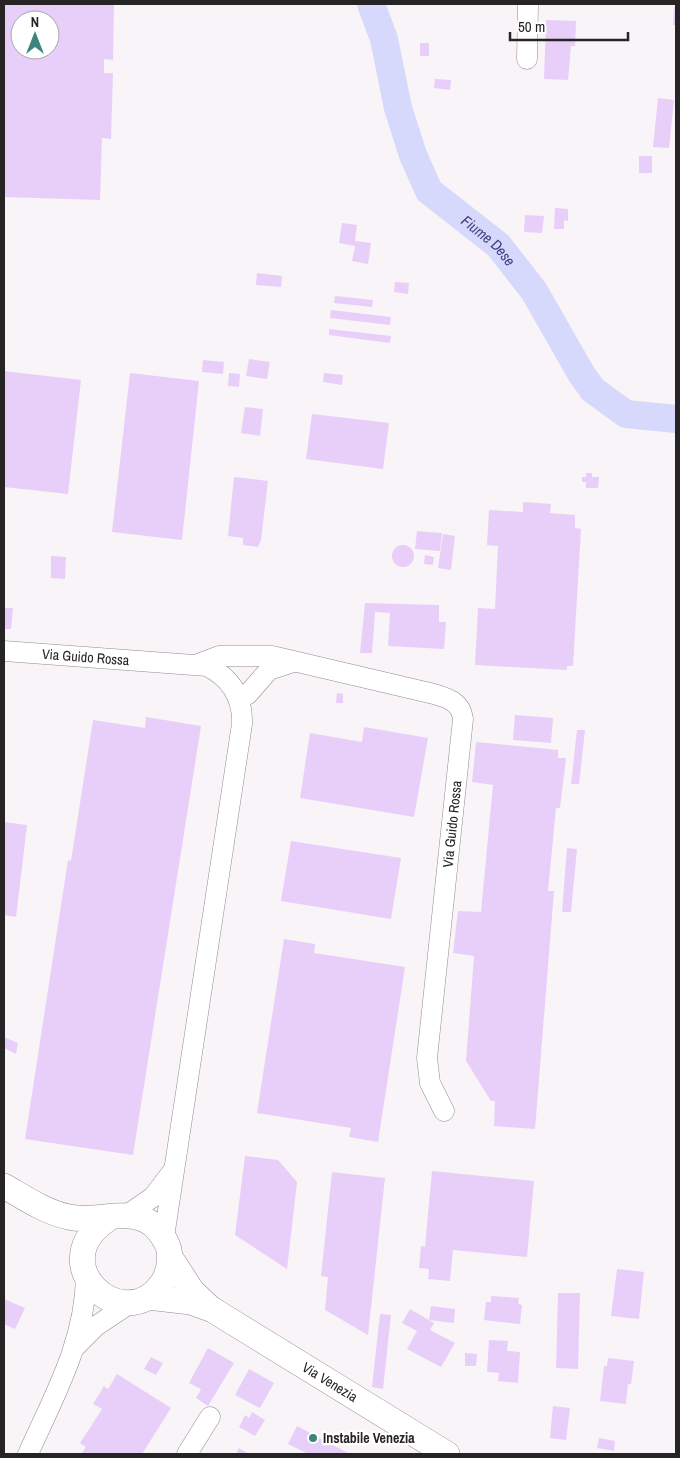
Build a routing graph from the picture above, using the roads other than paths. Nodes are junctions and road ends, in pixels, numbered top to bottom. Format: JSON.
{"nodes":[{"id":1,"x":528,"y":4,"type":"edge"},
{"id":2,"x":527,"y":59,"type":"dead end"},
{"id":3,"x":4,"y":651,"type":"edge"},
{"id":4,"x":272,"y":656,"type":"junction"},
{"id":5,"x":293,"y":662,"type":"junction"},
{"id":6,"x":198,"y":664,"type":"junction"},
{"id":7,"x":236,"y":692,"type":"junction"},
{"id":8,"x":444,"y":1111,"type":"dead end"},
{"id":9,"x":174,"y":1170,"type":"junction"},
{"id":10,"x":4,"y":1186,"type":"edge"},
{"id":11,"x":49,"y":1211,"type":"junction"},
{"id":12,"x":117,"y":1217,"type":"junction"},
{"id":13,"x":167,"y":1247,"type":"junction"},
{"id":14,"x":84,"y":1268,"type":"junction"},
{"id":15,"x":140,"y":1300,"type":"junction"},
{"id":16,"x":213,"y":1310,"type":"junction"},
{"id":17,"x":76,"y":1346,"type":"junction"},
{"id":18,"x":210,"y":1417,"type":"dead end"},
{"id":19,"x":28,"y":1454,"type":"edge"},
{"id":20,"x":187,"y":1454,"type":"edge"},
{"id":21,"x":447,"y":1454,"type":"edge"}],
"edges":[{"from":1,"to":2,"type":"street"},
{"from":3,"to":6,"type":"street","name":"Via Guido Rossa"},
{"from":4,"to":5,"type":"street","name":"Via Guido Rossa"},
{"from":4,"to":6,"type":"street","name":"Via Guido Rossa"},
{"from":4,"to":7,"type":"street"},
{"from":5,"to":7,"type":"street","name":"Via Guido Rossa"},
{"from":5,"to":8,"type":"street","name":"Via Guido Rossa"},
{"from":6,"to":7,"type":"street","name":"Via Guido Rossa"},
{"from":7,"to":9,"type":"street"},
{"from":9,"to":12,"type":"street"},
{"from":9,"to":13,"type":"street"},
{"from":10,"to":11,"type":"main road","name":"Via Venezia"},
{"from":11,"to":12,"type":"main road","name":"Via Venezia"},
{"from":11,"to":14,"type":"main road","name":"Via Venezia"},
{"from":12,"to":13,"type":"main road","name":"Via Venezia"},
{"from":12,"to":14,"type":"main road"},
{"from":13,"to":15,"type":"main road"},
{"from":13,"to":16,"type":"main road","name":"Via Venezia"},
{"from":14,"to":15,"type":"main road","name":"Via Venezia"},
{"from":14,"to":17,"type":"street"},
{"from":15,"to":16,"type":"main road","name":"Via Venezia"},
{"from":15,"to":17,"type":"street"},
{"from":16,"to":21,"type":"main road","name":"Via Venezia"},
{"from":17,"to":19,"type":"street"},
{"from":18,"to":20,"type":"street"}]}
